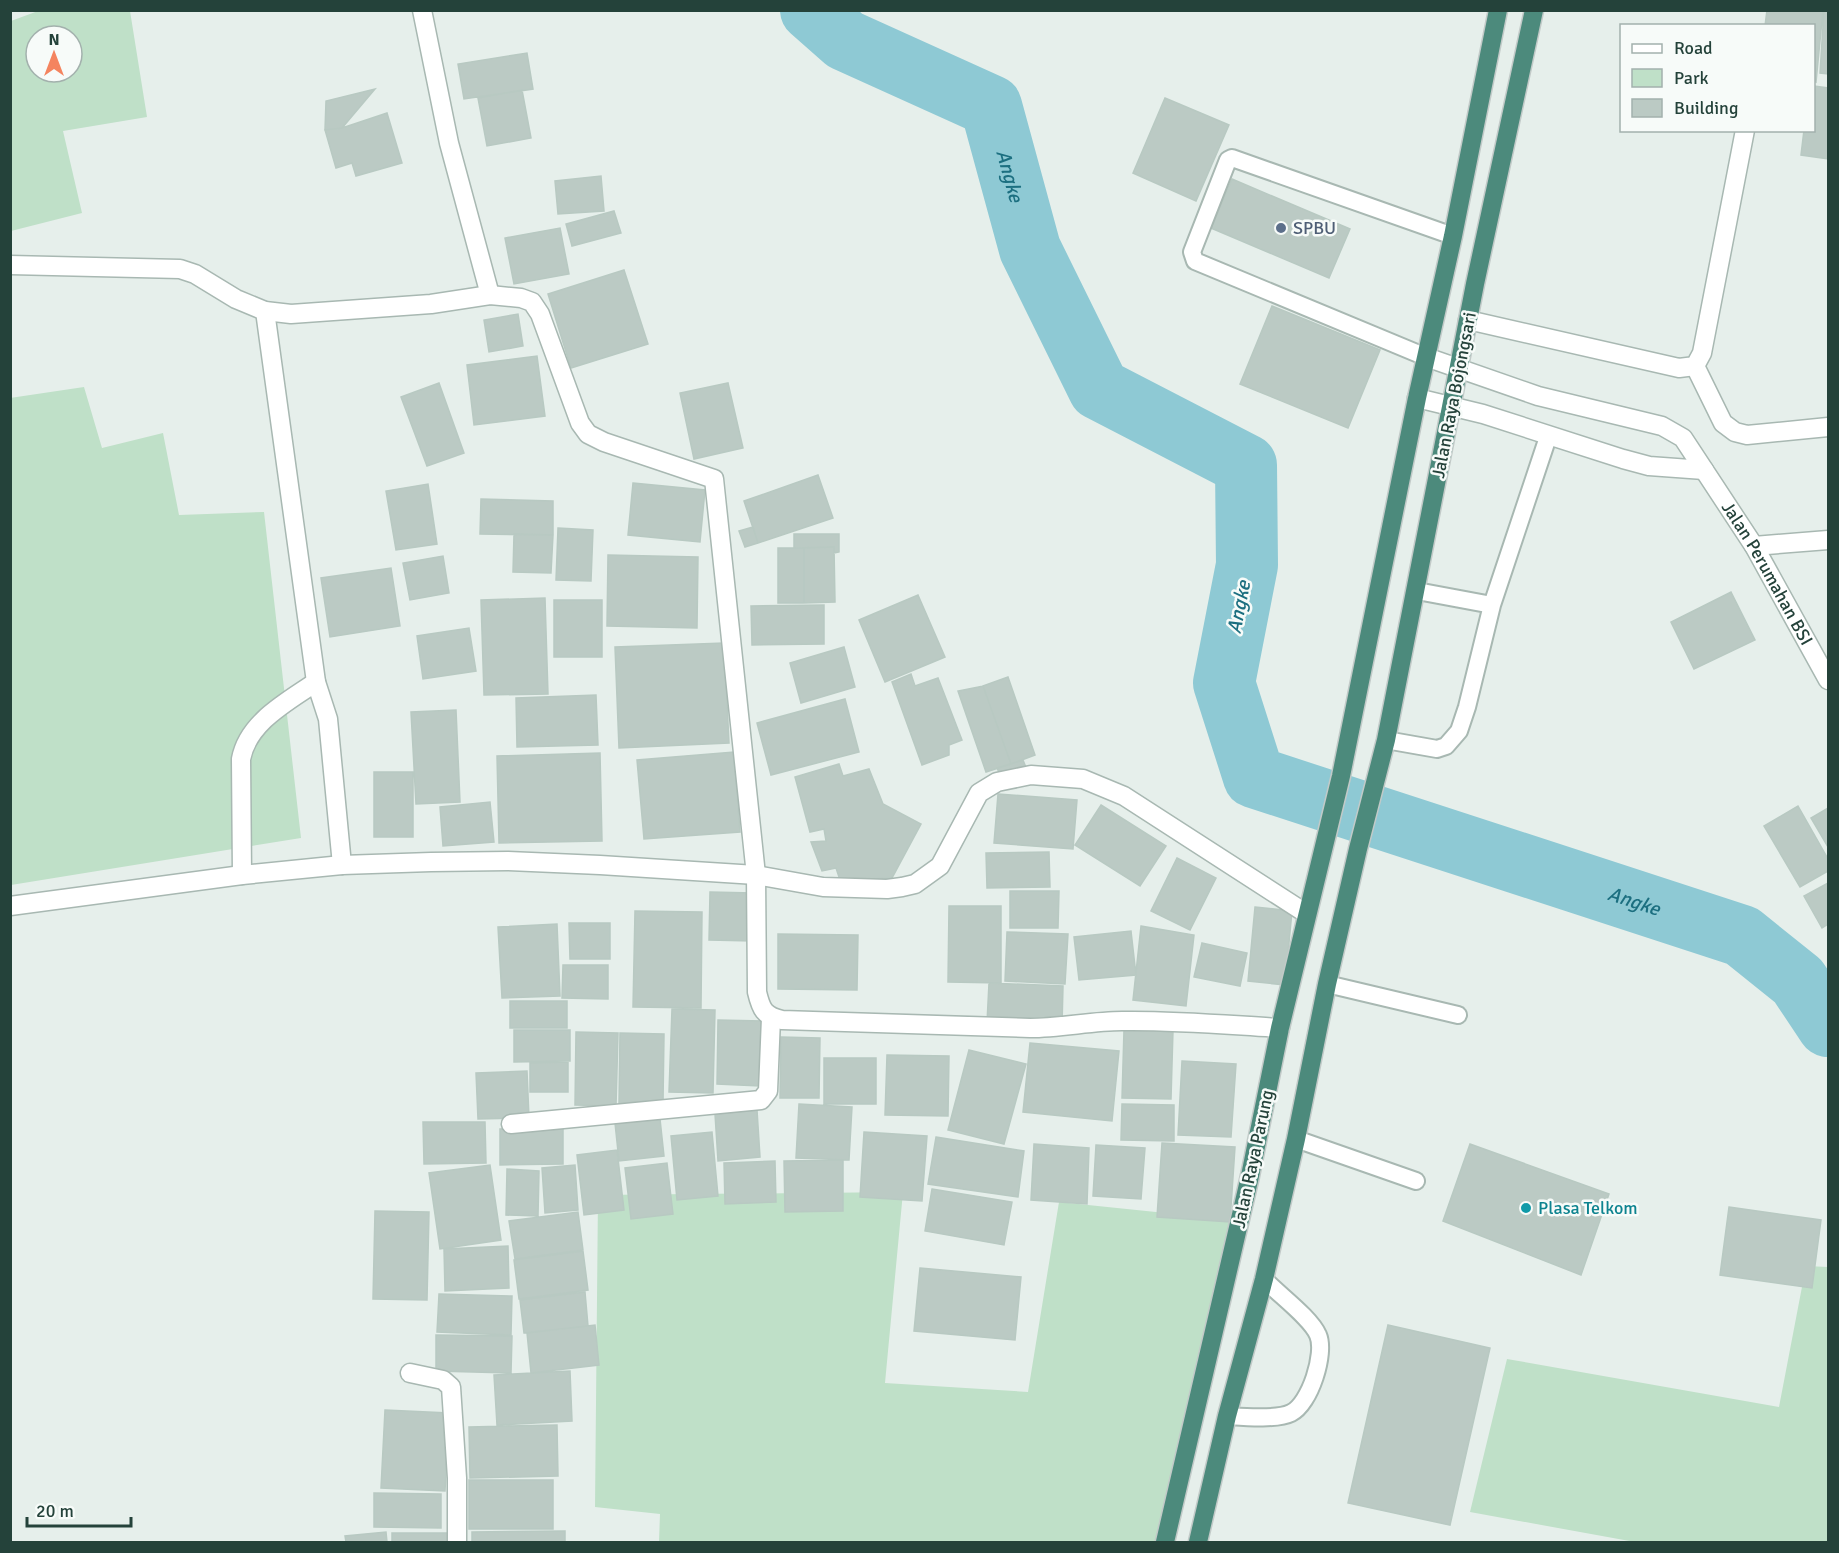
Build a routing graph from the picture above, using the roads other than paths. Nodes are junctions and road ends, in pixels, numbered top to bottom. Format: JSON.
{"nodes":[{"id":1,"x":422,"y":10,"type":"edge"},
{"id":2,"x":1498,"y":10,"type":"edge"},
{"id":3,"x":1534,"y":10,"type":"edge"},
{"id":4,"x":1745,"y":132,"type":"edge"},
{"id":5,"x":1453,"y":236,"type":"junction"},
{"id":6,"x":10,"y":266,"type":"edge"},
{"id":7,"x":490,"y":295,"type":"junction"},
{"id":8,"x":265,"y":311,"type":"junction"},
{"id":9,"x":1468,"y":320,"type":"junction"},
{"id":10,"x":1426,"y":357,"type":"junction"},
{"id":11,"x":1695,"y":366,"type":"junction"},
{"id":12,"x":1458,"y":370,"type":"junction"},
{"id":13,"x":1417,"y":398,"type":"junction"},
{"id":14,"x":1452,"y":406,"type":"junction"},
{"id":15,"x":1828,"y":427,"type":"edge"},
{"id":16,"x":1548,"y":437,"type":"junction"},
{"id":17,"x":1704,"y":470,"type":"junction"},
{"id":18,"x":1828,"y":540,"type":"edge"},
{"id":19,"x":1754,"y":546,"type":"junction"},
{"id":20,"x":1417,"y":591,"type":"junction"},
{"id":21,"x":1492,"y":605,"type":"junction"},
{"id":22,"x":1828,"y":681,"type":"edge"},
{"id":23,"x":316,"y":682,"type":"junction"},
{"id":24,"x":1386,"y":740,"type":"junction"},
{"id":25,"x":1341,"y":776,"type":"joint"},
{"id":26,"x":1376,"y":781,"type":"joint"},
{"id":27,"x":342,"y":865,"type":"junction"},
{"id":28,"x":242,"y":875,"type":"junction"},
{"id":29,"x":756,"y":875,"type":"junction"},
{"id":30,"x":10,"y":906,"type":"edge"},
{"id":31,"x":1307,"y":914,"type":"junction"},
{"id":32,"x":1326,"y":984,"type":"junction"},
{"id":33,"x":1458,"y":1015,"type":"dead end"},
{"id":34,"x":771,"y":1018,"type":"junction"},
{"id":35,"x":1280,"y":1028,"type":"junction"},
{"id":36,"x":512,"y":1124,"type":"dead end"},
{"id":37,"x":1296,"y":1139,"type":"junction"},
{"id":38,"x":1416,"y":1181,"type":"dead end"},
{"id":39,"x":1264,"y":1279,"type":"junction"},
{"id":40,"x":410,"y":1373,"type":"dead end"},
{"id":41,"x":1227,"y":1416,"type":"junction"},
{"id":42,"x":457,"y":1542,"type":"edge"},
{"id":43,"x":1165,"y":1542,"type":"edge"},
{"id":44,"x":1198,"y":1542,"type":"edge"}],
"edges":[{"from":1,"to":7,"type":"street"},
{"from":2,"to":5,"type":"highway","name":"Jalan Raya Bojongsari"},
{"from":3,"to":9,"type":"highway","name":"Jalan Raya Bojongsari"},
{"from":4,"to":11,"type":"street"},
{"from":5,"to":10,"type":"highway","name":"Jalan Raya Bojongsari"},
{"from":5,"to":10,"type":"lane"},
{"from":6,"to":8,"type":"street"},
{"from":7,"to":8,"type":"street"},
{"from":7,"to":29,"type":"street"},
{"from":8,"to":23,"type":"street"},
{"from":9,"to":11,"type":"street"},
{"from":9,"to":12,"type":"highway","name":"Jalan Raya Bojongsari"},
{"from":10,"to":12,"type":"street","name":"Jalan Perumahan BSI"},
{"from":10,"to":13,"type":"highway","name":"Jalan Raya Bojongsari"},
{"from":11,"to":15,"type":"street"},
{"from":12,"to":14,"type":"highway","name":"Jalan Raya Bojongsari"},
{"from":12,"to":17,"type":"street","name":"Jalan Perumahan BSI"},
{"from":13,"to":14,"type":"street"},
{"from":13,"to":25,"type":"highway","name":"Jalan Raya Bojongsari"},
{"from":14,"to":16,"type":"street"},
{"from":14,"to":20,"type":"highway","name":"Jalan Raya Bojongsari"},
{"from":16,"to":17,"type":"street"},
{"from":16,"to":21,"type":"lane"},
{"from":17,"to":19,"type":"street","name":"Jalan Perumahan BSI"},
{"from":18,"to":19,"type":"street"},
{"from":19,"to":22,"type":"street","name":"Jalan Perumahan BSI"},
{"from":20,"to":21,"type":"lane"},
{"from":20,"to":24,"type":"highway","name":"Jalan Raya Bojongsari"},
{"from":21,"to":24,"type":"lane"},
{"from":23,"to":27,"type":"street"},
{"from":23,"to":28,"type":"street"},
{"from":24,"to":26,"type":"highway","name":"Jalan Raya Bojongsari"},
{"from":25,"to":31,"type":"highway","name":"Jalan Raya Parung"},
{"from":26,"to":32,"type":"highway","name":"Jalan Raya Parung"},
{"from":27,"to":28,"type":"street"},
{"from":27,"to":29,"type":"street"},
{"from":28,"to":30,"type":"street"},
{"from":29,"to":31,"type":"street"},
{"from":29,"to":34,"type":"street"},
{"from":31,"to":35,"type":"highway","name":"Jalan Raya Parung"},
{"from":32,"to":33,"type":"lane"},
{"from":32,"to":37,"type":"highway","name":"Jalan Raya Parung"},
{"from":34,"to":35,"type":"street"},
{"from":34,"to":36,"type":"street"},
{"from":35,"to":43,"type":"highway","name":"Jalan Raya Parung"},
{"from":37,"to":38,"type":"lane"},
{"from":37,"to":39,"type":"highway","name":"Jalan Raya Parung"},
{"from":39,"to":41,"type":"highway","name":"Jalan Raya Parung"},
{"from":39,"to":41,"type":"lane"},
{"from":40,"to":42,"type":"street"},
{"from":41,"to":44,"type":"highway","name":"Jalan Raya Parung"}]}
